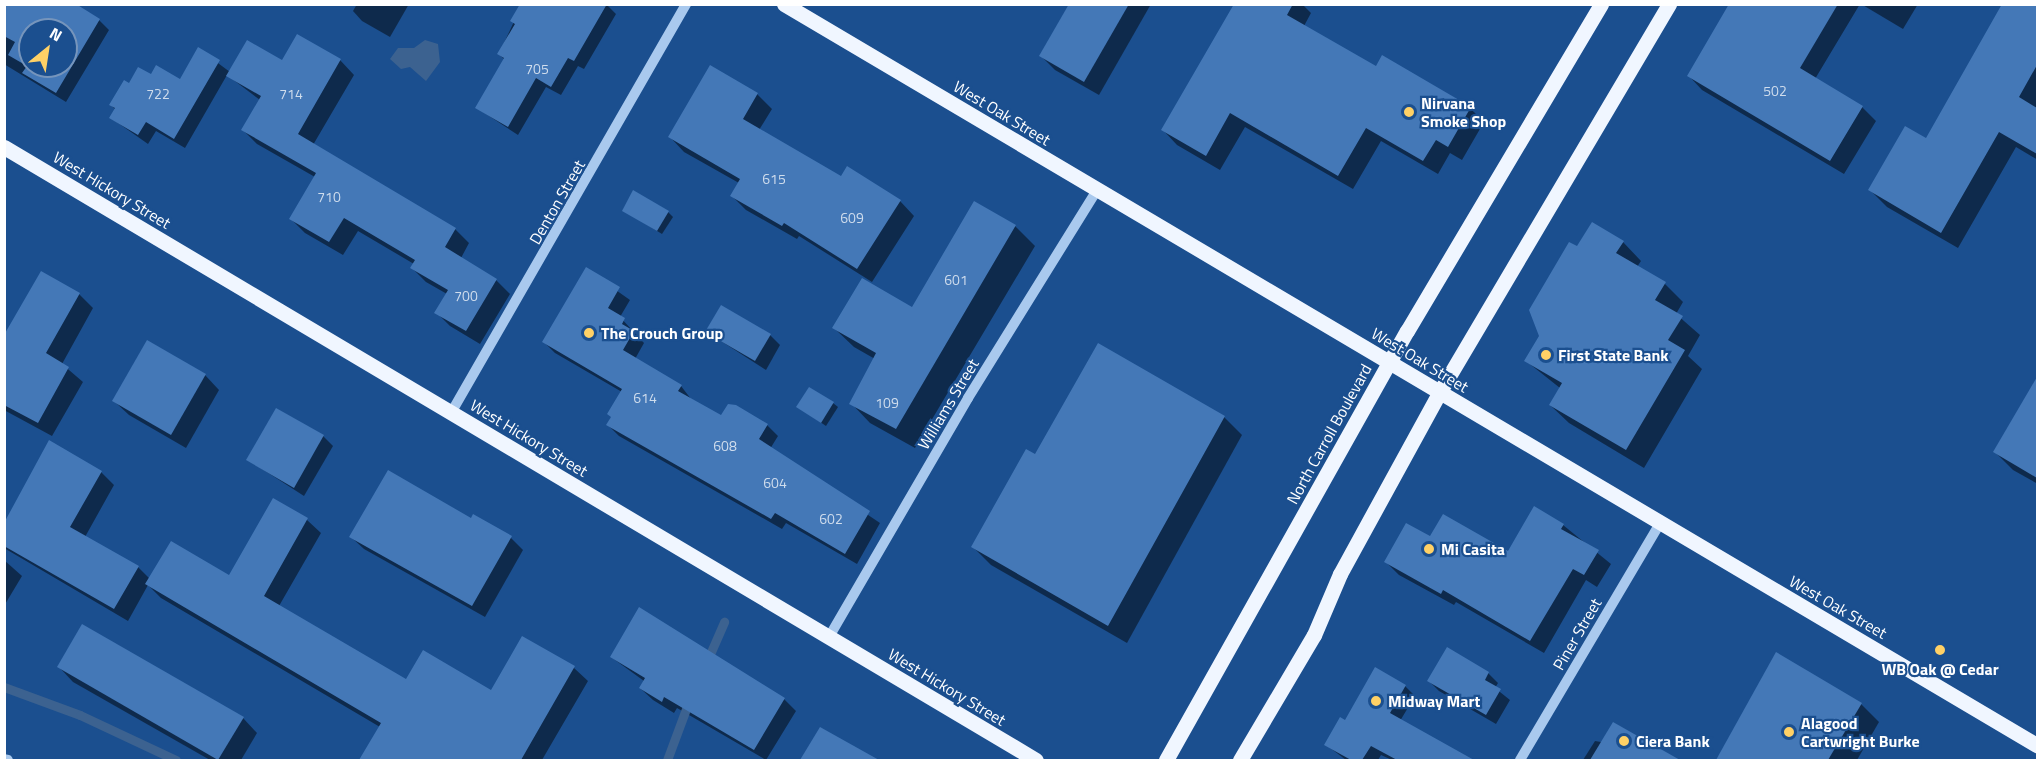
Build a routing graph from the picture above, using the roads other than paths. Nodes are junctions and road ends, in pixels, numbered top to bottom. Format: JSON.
{"nodes":[{"id":1,"x":686,"y":4,"type":"edge"},
{"id":2,"x":784,"y":4,"type":"edge"},
{"id":3,"x":1601,"y":4,"type":"edge"},
{"id":4,"x":1669,"y":4,"type":"edge"},
{"id":5,"x":4,"y":147,"type":"edge"},
{"id":6,"x":1097,"y":190,"type":"junction"},
{"id":7,"x":1389,"y":363,"type":"junction"},
{"id":8,"x":1438,"y":393,"type":"junction"},
{"id":9,"x":451,"y":413,"type":"junction"},
{"id":10,"x":1660,"y":523,"type":"junction"},
{"id":11,"x":829,"y":637,"type":"junction"},
{"id":12,"x":2037,"y":746,"type":"edge"},
{"id":13,"x":1036,"y":760,"type":"edge"},
{"id":14,"x":1166,"y":760,"type":"edge"},
{"id":15,"x":1240,"y":760,"type":"edge"},
{"id":16,"x":1520,"y":760,"type":"edge"}],
"edges":[{"from":1,"to":9,"type":"street","name":"Denton Street"},
{"from":2,"to":6,"type":"main road","name":"West Oak Street"},
{"from":3,"to":7,"type":"main road","name":"North Carroll Boulevard"},
{"from":4,"to":8,"type":"main road"},
{"from":5,"to":9,"type":"main road","name":"West Hickory Street"},
{"from":6,"to":7,"type":"main road","name":"West Oak Street"},
{"from":6,"to":11,"type":"street","name":"Williams Street"},
{"from":7,"to":8,"type":"main road","name":"West Oak Street"},
{"from":7,"to":14,"type":"main road","name":"North Carroll Boulevard"},
{"from":8,"to":10,"type":"main road","name":"West Oak Street"},
{"from":8,"to":15,"type":"main road"},
{"from":9,"to":11,"type":"main road","name":"West Hickory Street"},
{"from":10,"to":12,"type":"main road","name":"West Oak Street"},
{"from":10,"to":16,"type":"street","name":"Piner Street"},
{"from":11,"to":13,"type":"main road","name":"West Hickory Street"}]}
